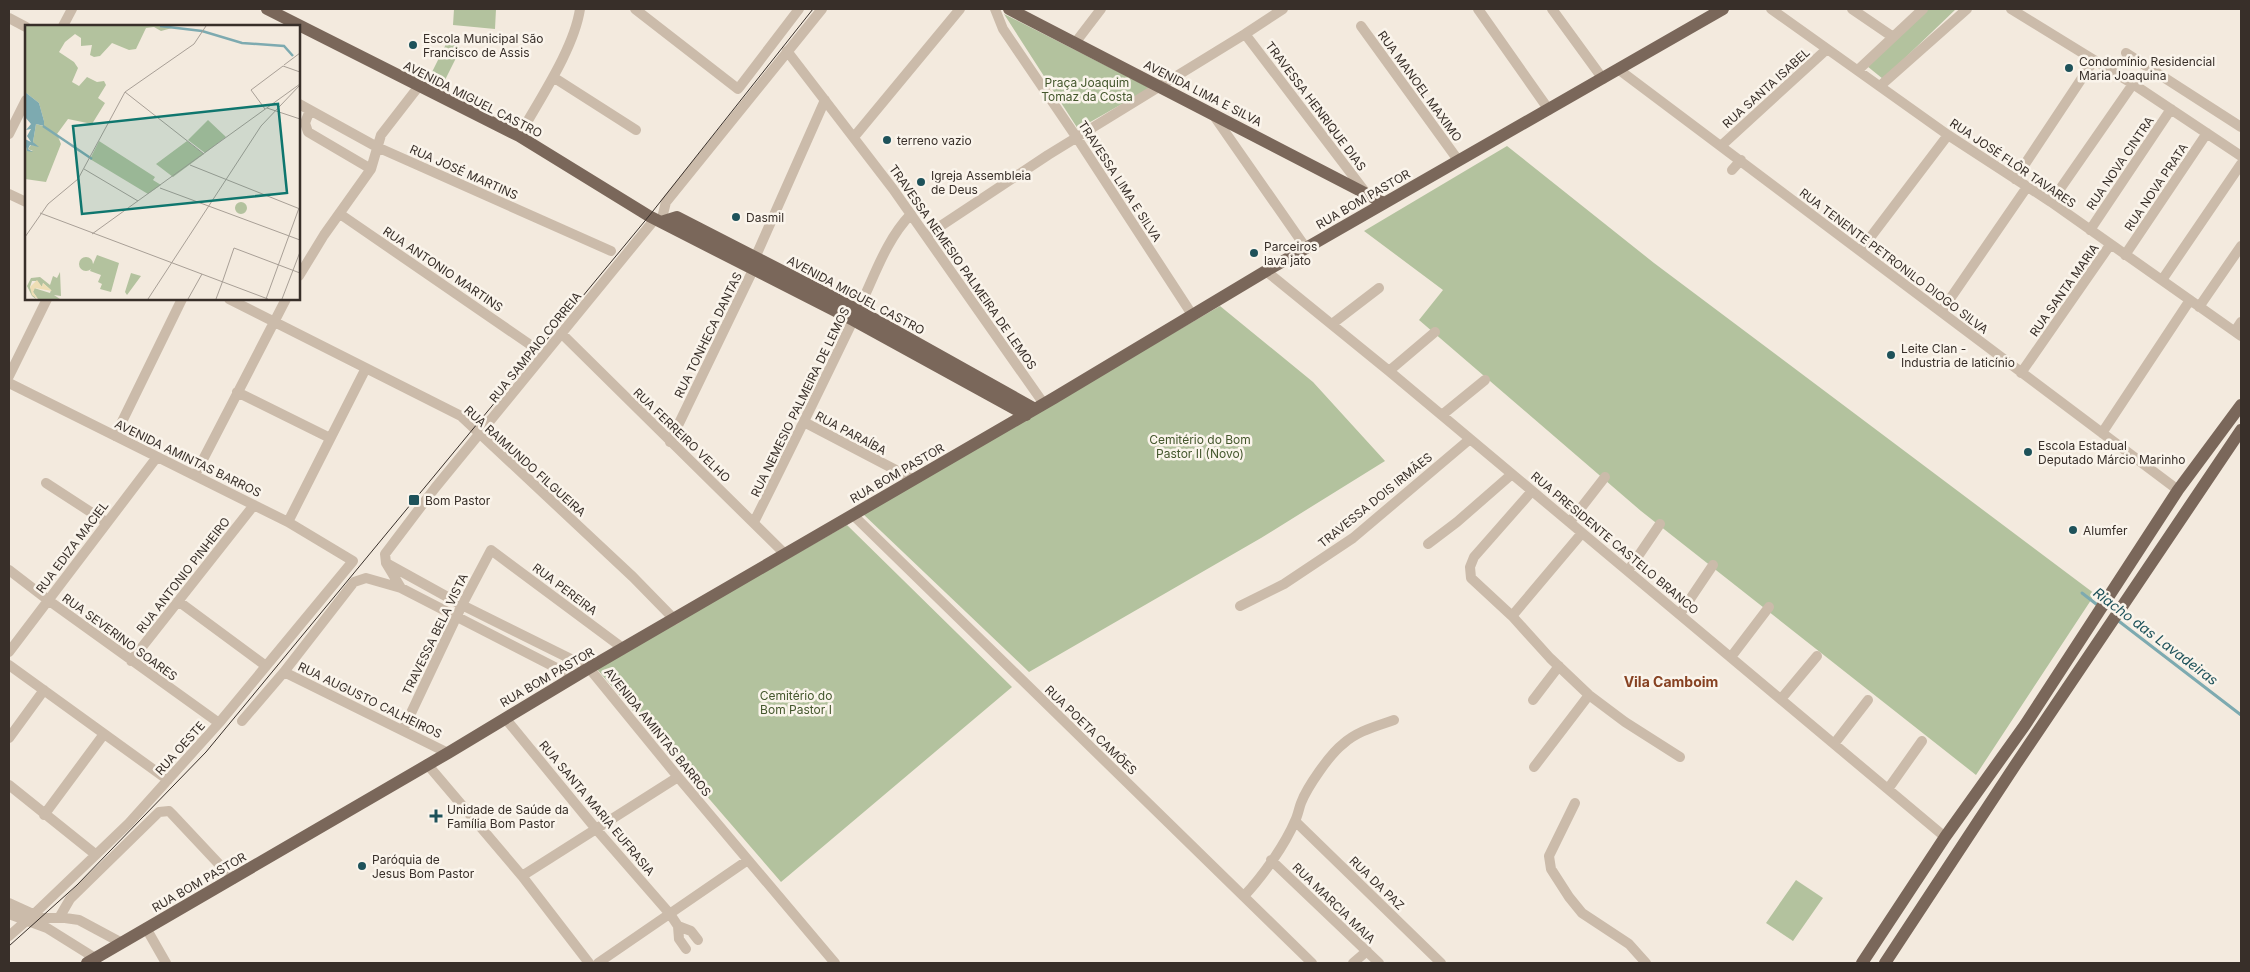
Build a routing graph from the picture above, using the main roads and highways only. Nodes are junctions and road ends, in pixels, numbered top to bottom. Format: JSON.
{"nodes":[{"id":1,"x":267,"y":9,"type":"edge"},
{"id":2,"x":1009,"y":9,"type":"edge"},
{"id":3,"x":1716,"y":10,"type":"edge"},
{"id":4,"x":299,"y":25,"type":"edge"},
{"id":5,"x":300,"y":26,"type":"edge"},
{"id":6,"x":1384,"y":203,"type":"junction"},
{"id":7,"x":2241,"y":405,"type":"edge"},
{"id":8,"x":1035,"y":409,"type":"junction"},
{"id":9,"x":2241,"y":430,"type":"edge"},
{"id":10,"x":91,"y":961,"type":"edge"},
{"id":11,"x":1862,"y":963,"type":"edge"},
{"id":12,"x":1885,"y":963,"type":"edge"}],
"edges":[{"from":1,"to":4,"type":"main road","name":"AVENIDA MIGUEL CASTRO"},
{"from":2,"to":6,"type":"main road","name":"AVENIDA LIMA E SILVA"},
{"from":3,"to":6,"type":"main road","name":"RUA BOM PASTOR"},
{"from":5,"to":8,"type":"main road","name":"AVENIDA MIGUEL CASTRO"},
{"from":6,"to":8,"type":"main road","name":"RUA BOM PASTOR"},
{"from":7,"to":11,"type":"main road"},
{"from":8,"to":10,"type":"main road","name":"RUA BOM PASTOR"},
{"from":9,"to":12,"type":"main road"}]}
